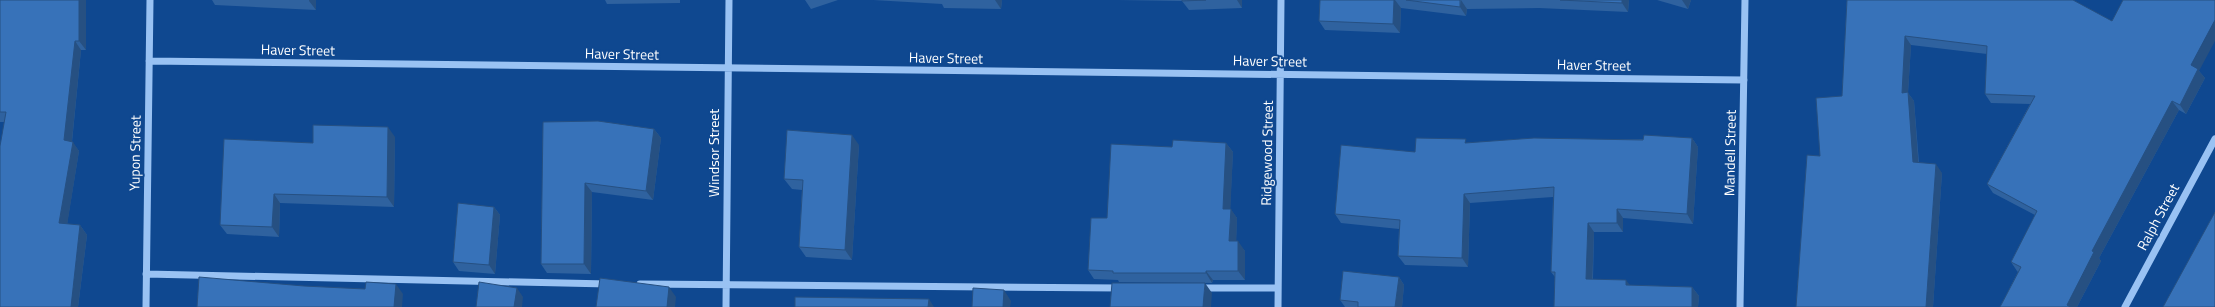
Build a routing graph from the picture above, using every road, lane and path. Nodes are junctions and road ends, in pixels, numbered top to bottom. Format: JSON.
{"nodes":[{"id":1,"x":150,"y":0,"type":"edge"},
{"id":2,"x":728,"y":0,"type":"edge"},
{"id":3,"x":1281,"y":0,"type":"edge"},
{"id":4,"x":1745,"y":0,"type":"edge"},
{"id":5,"x":149,"y":61,"type":"junction"},
{"id":6,"x":728,"y":68,"type":"junction"},
{"id":7,"x":1281,"y":74,"type":"junction"},
{"id":8,"x":1744,"y":80,"type":"junction"},
{"id":9,"x":2215,"y":139,"type":"edge"},
{"id":10,"x":146,"y":274,"type":"junction"},
{"id":11,"x":615,"y":284,"type":"edge"},
{"id":12,"x":631,"y":284,"type":"edge"},
{"id":13,"x":726,"y":286,"type":"junction"},
{"id":14,"x":1126,"y":288,"type":"edge"},
{"id":15,"x":1190,"y":288,"type":"edge"},
{"id":16,"x":1278,"y":288,"type":"junction"},
{"id":17,"x":146,"y":307,"type":"edge"},
{"id":18,"x":726,"y":307,"type":"edge"},
{"id":19,"x":1278,"y":307,"type":"edge"},
{"id":20,"x":1740,"y":307,"type":"edge"},
{"id":21,"x":2125,"y":307,"type":"edge"}],
"edges":[{"from":1,"to":5,"type":"street","name":"Yupon Street"},
{"from":2,"to":6,"type":"street","name":"Windsor Street"},
{"from":3,"to":7,"type":"street","name":"Ridgewood Street"},
{"from":4,"to":8,"type":"street","name":"Mandell Street"},
{"from":5,"to":6,"type":"street","name":"Haver Street"},
{"from":5,"to":10,"type":"street","name":"Yupon Street"},
{"from":6,"to":7,"type":"street","name":"Haver Street"},
{"from":6,"to":13,"type":"street","name":"Windsor Street"},
{"from":7,"to":8,"type":"street","name":"Haver Street"},
{"from":7,"to":16,"type":"street","name":"Ridgewood Street"},
{"from":8,"to":20,"type":"street","name":"Mandell Street"},
{"from":9,"to":21,"type":"street","name":"Ralph Street"},
{"from":10,"to":11,"type":"street"},
{"from":10,"to":17,"type":"street","name":"Yupon Street"},
{"from":12,"to":13,"type":"street"},
{"from":13,"to":14,"type":"street"},
{"from":13,"to":18,"type":"street","name":"Windsor Street"},
{"from":15,"to":16,"type":"street"},
{"from":16,"to":19,"type":"street","name":"Ridgewood Street"}]}
